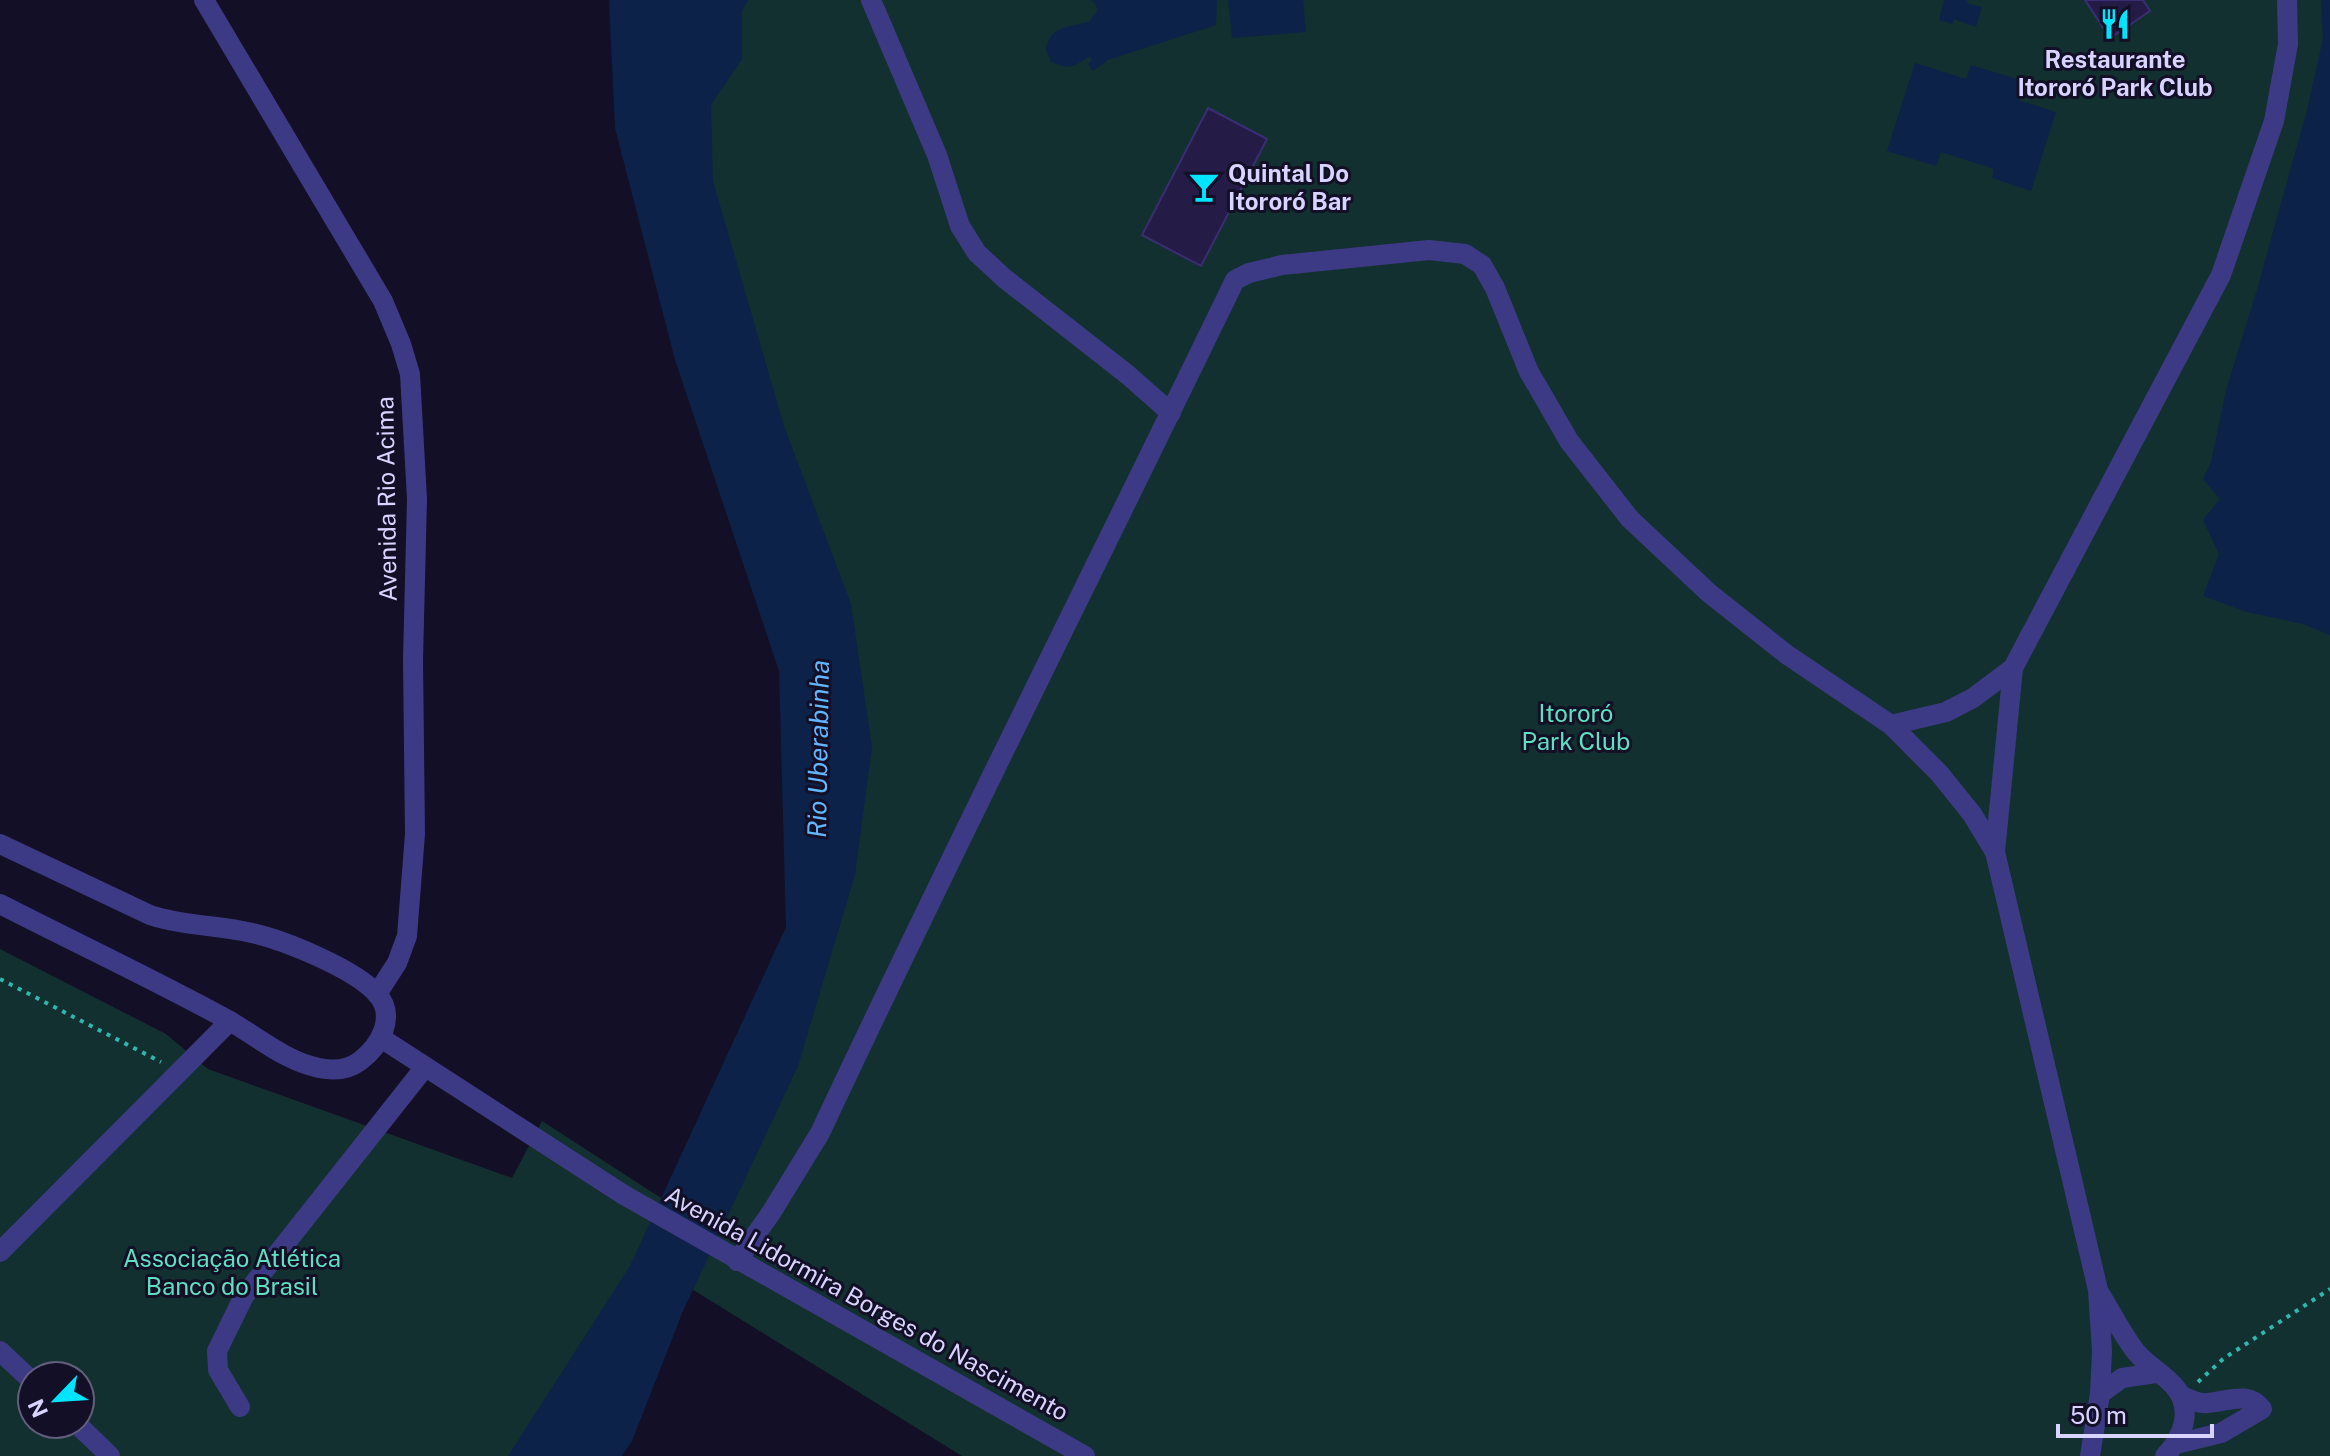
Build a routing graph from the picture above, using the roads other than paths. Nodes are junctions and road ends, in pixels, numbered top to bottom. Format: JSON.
{"nodes":[{"id":1,"x":204,"y":0,"type":"edge"},
{"id":2,"x":871,"y":0,"type":"edge"},
{"id":3,"x":2287,"y":0,"type":"edge"},
{"id":4,"x":1171,"y":413,"type":"junction"},
{"id":5,"x":2013,"y":668,"type":"junction"},
{"id":6,"x":1891,"y":725,"type":"junction"},
{"id":7,"x":0,"y":844,"type":"edge"},
{"id":8,"x":1995,"y":852,"type":"junction"},
{"id":9,"x":0,"y":904,"type":"edge"},
{"id":10,"x":377,"y":994,"type":"junction"},
{"id":11,"x":230,"y":1021,"type":"junction"},
{"id":12,"x":381,"y":1038,"type":"junction"},
{"id":13,"x":425,"y":1067,"type":"junction"},
{"id":14,"x":0,"y":1252,"type":"edge"},
{"id":15,"x":737,"y":1261,"type":"junction"},
{"id":16,"x":2098,"y":1290,"type":"junction"},
{"id":17,"x":0,"y":1351,"type":"edge"},
{"id":18,"x":16,"y":1366,"type":"edge"},
{"id":19,"x":2156,"y":1373,"type":"junction"},
{"id":20,"x":2100,"y":1394,"type":"junction"},
{"id":21,"x":2182,"y":1396,"type":"junction"},
{"id":22,"x":240,"y":1407,"type":"dead end"},
{"id":23,"x":94,"y":1440,"type":"edge"},
{"id":24,"x":2171,"y":1450,"type":"edge"},
{"id":25,"x":110,"y":1456,"type":"edge"},
{"id":26,"x":1085,"y":1456,"type":"edge"},
{"id":27,"x":2090,"y":1456,"type":"edge"}],
"edges":[{"from":1,"to":10,"type":"street","name":"Avenida Rio Acima"},
{"from":2,"to":4,"type":"street"},
{"from":3,"to":5,"type":"street"},
{"from":4,"to":6,"type":"street"},
{"from":4,"to":15,"type":"street"},
{"from":5,"to":6,"type":"street"},
{"from":5,"to":8,"type":"street"},
{"from":6,"to":8,"type":"street"},
{"from":7,"to":10,"type":"street"},
{"from":8,"to":16,"type":"street"},
{"from":9,"to":11,"type":"street"},
{"from":10,"to":12,"type":"street"},
{"from":11,"to":12,"type":"street"},
{"from":11,"to":14,"type":"street"},
{"from":12,"to":13,"type":"street","name":"Avenida Lidormira Borges do Nascimento"},
{"from":13,"to":15,"type":"street","name":"Avenida Lidormira Borges do Nascimento"},
{"from":13,"to":22,"type":"street"},
{"from":15,"to":26,"type":"street","name":"Avenida Lidormira Borges do Nascimento"},
{"from":16,"to":19,"type":"street"},
{"from":16,"to":20,"type":"street"},
{"from":17,"to":18,"type":"street"},
{"from":19,"to":20,"type":"street"},
{"from":19,"to":21,"type":"street"},
{"from":20,"to":27,"type":"street"},
{"from":21,"to":24,"type":"street"},
{"from":21,"to":24,"type":"street"},
{"from":23,"to":25,"type":"street"}]}
